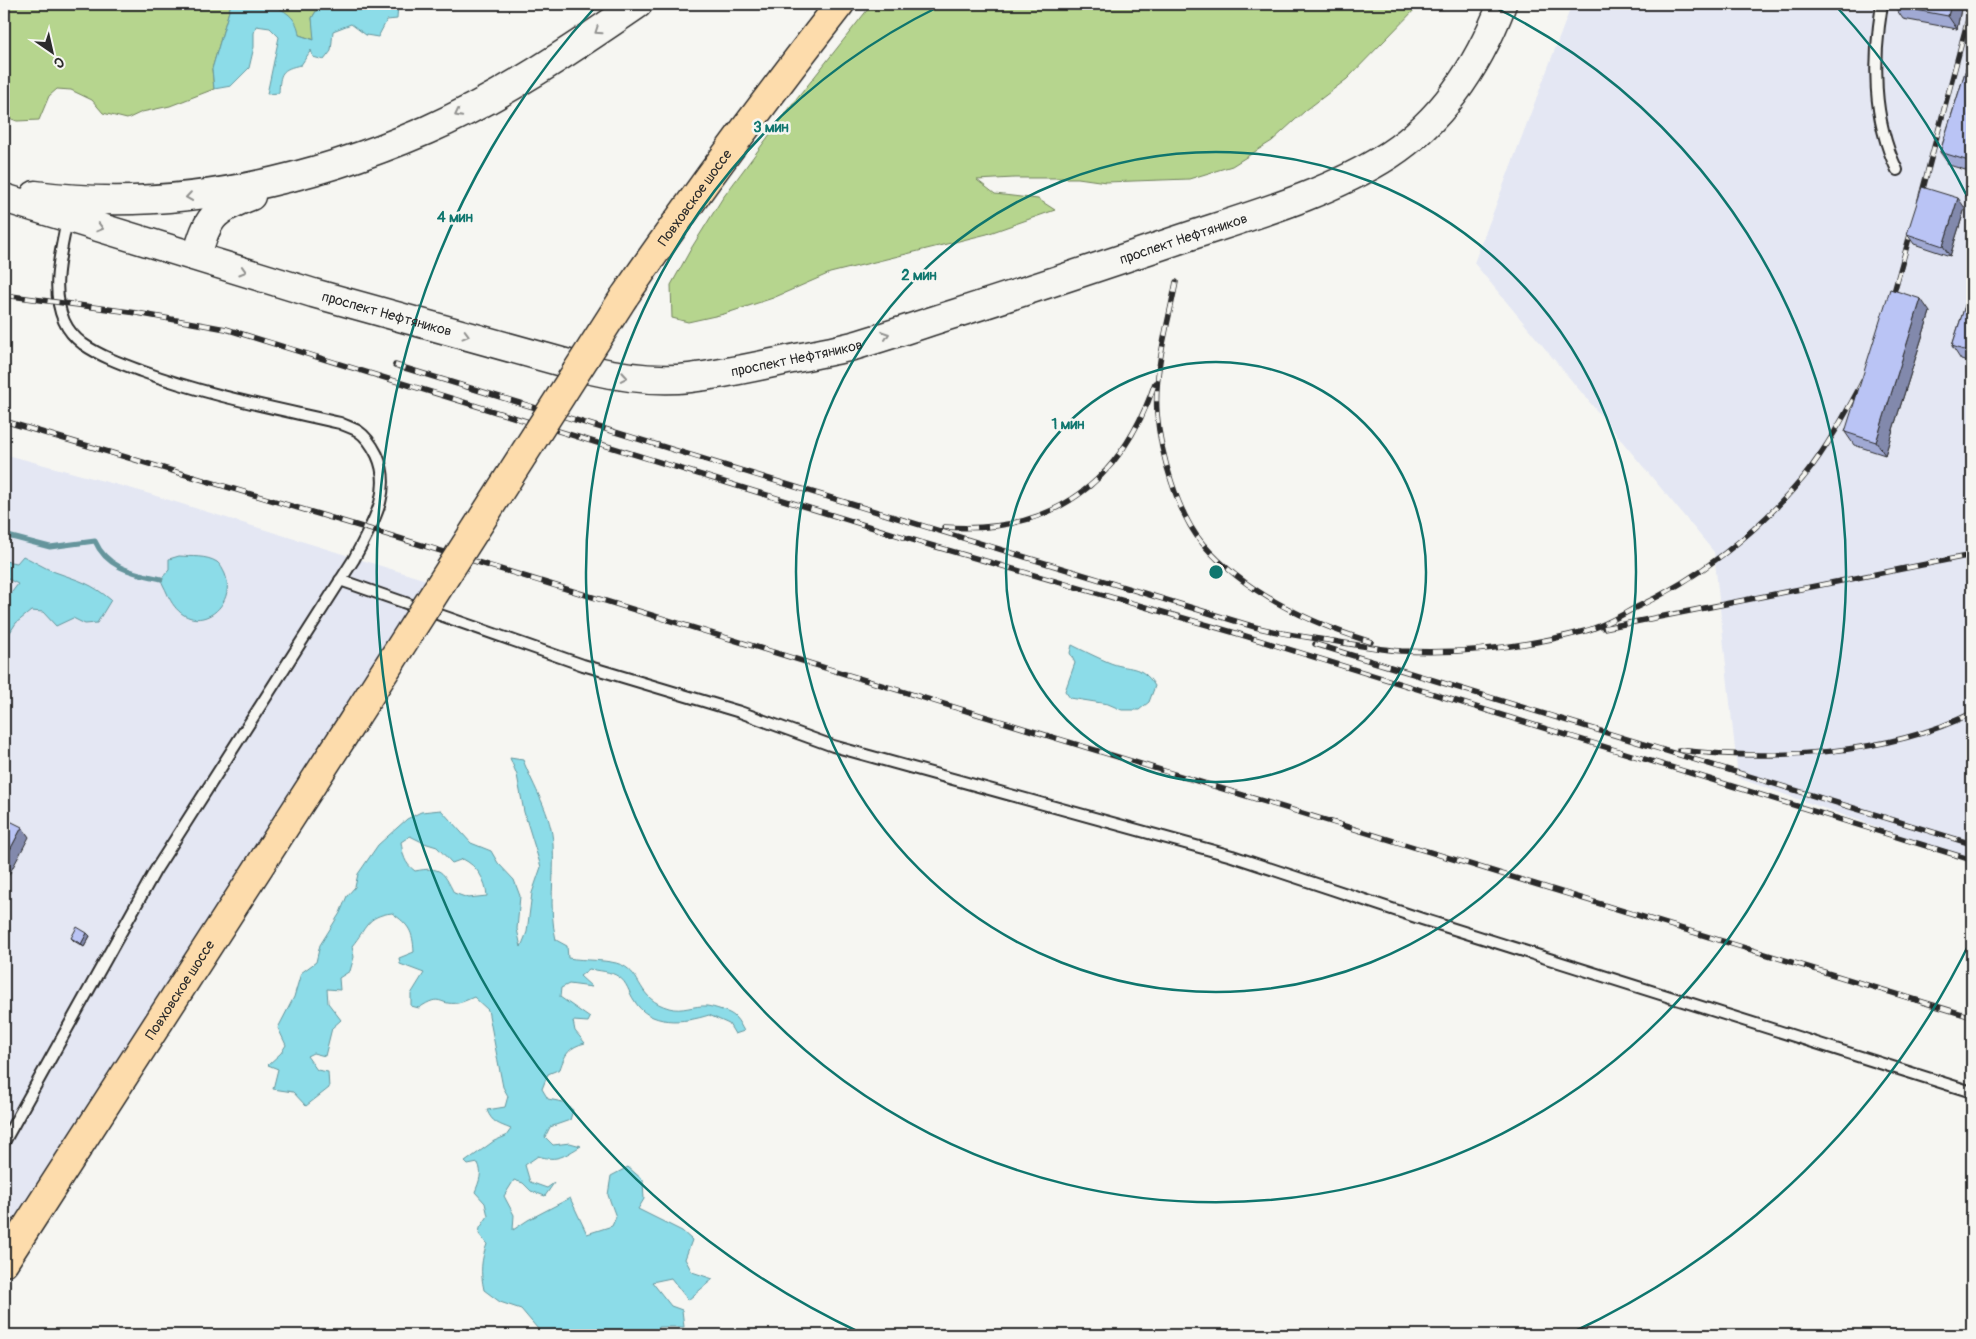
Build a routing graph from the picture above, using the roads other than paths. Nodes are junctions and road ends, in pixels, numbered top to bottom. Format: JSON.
{"nodes":[{"id":1,"x":638,"y":4,"type":"edge"},
{"id":2,"x":840,"y":4,"type":"edge"},
{"id":3,"x":1502,"y":4,"type":"edge"},
{"id":4,"x":1882,"y":4,"type":"edge"},
{"id":5,"x":1897,"y":170,"type":"dead end"},
{"id":6,"x":306,"y":174,"type":"junction"},
{"id":7,"x":4,"y":191,"type":"edge"},
{"id":8,"x":4,"y":198,"type":"edge"},
{"id":9,"x":68,"y":219,"type":"junction"},
{"id":10,"x":196,"y":256,"type":"junction"},
{"id":11,"x":340,"y":580,"type":"junction"},
{"id":12,"x":1972,"y":1092,"type":"edge"},
{"id":13,"x":4,"y":1142,"type":"edge"},
{"id":14,"x":4,"y":1262,"type":"edge"}],
"edges":[{"from":1,"to":6,"type":"main road","one_way":true},
{"from":2,"to":14,"type":"main road","name":"Повховское шоссе","bridge":true},
{"from":10,"to":3,"type":"main road","name":"проспект Нефтяников","one_way":true},
{"from":4,"to":5,"type":"lane"},
{"from":6,"to":7,"type":"main road","one_way":true},
{"from":6,"to":10,"type":"main road"},
{"from":8,"to":9,"type":"main road","name":"проспект Нефтяников"},
{"from":9,"to":10,"type":"main road","name":"проспект Нефтяников","one_way":true},
{"from":9,"to":11,"type":"lane"},
{"from":11,"to":12,"type":"lane"},
{"from":11,"to":13,"type":"lane"}]}
